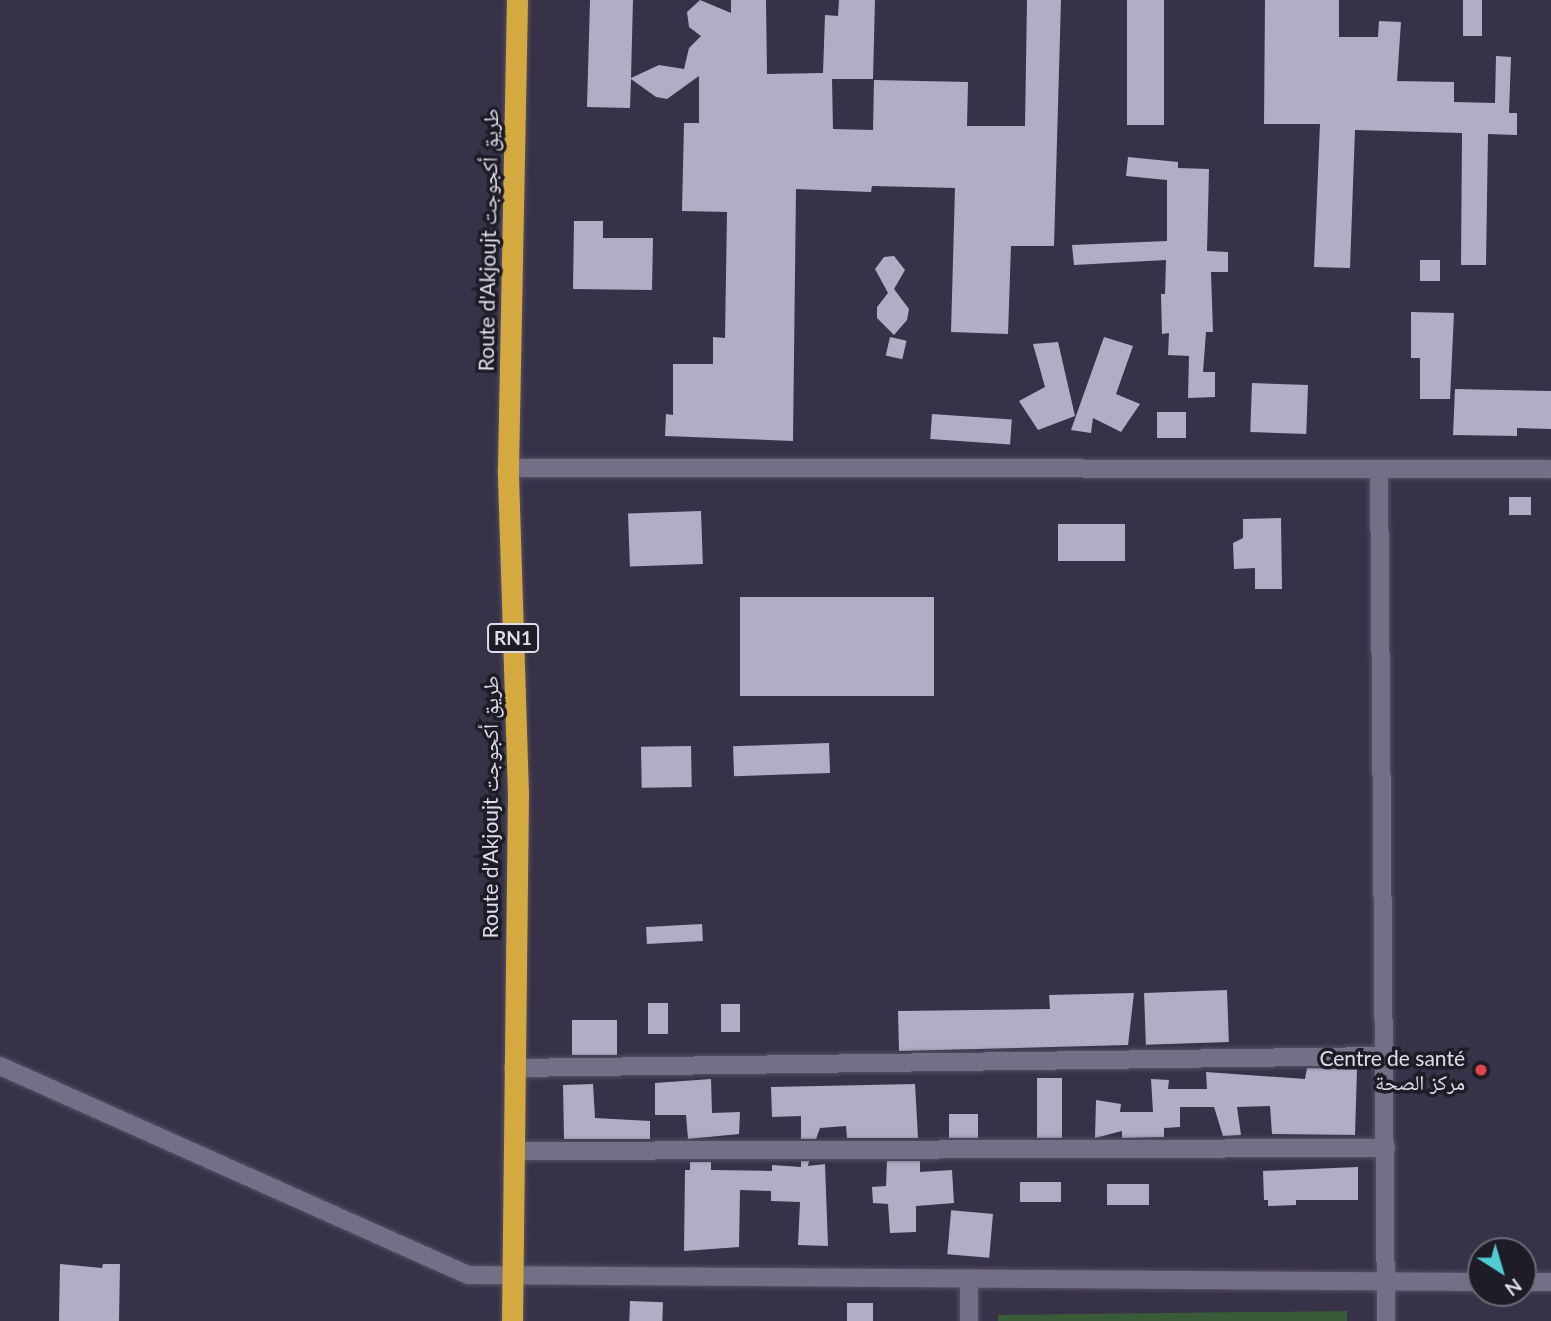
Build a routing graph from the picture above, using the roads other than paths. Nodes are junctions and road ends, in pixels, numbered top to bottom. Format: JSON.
{"nodes":[{"id":1,"x":517,"y":0,"type":"edge"},
{"id":2,"x":508,"y":468,"type":"junction"},
{"id":3,"x":1380,"y":469,"type":"junction"},
{"id":4,"x":1551,"y":469,"type":"edge"},
{"id":5,"x":1385,"y":1056,"type":"junction"},
{"id":6,"x":0,"y":1066,"type":"edge"},
{"id":7,"x":513,"y":1068,"type":"junction"},
{"id":8,"x":1386,"y":1148,"type":"junction"},
{"id":9,"x":513,"y":1151,"type":"junction"},
{"id":10,"x":513,"y":1277,"type":"junction"},
{"id":11,"x":969,"y":1280,"type":"junction"},
{"id":12,"x":1387,"y":1282,"type":"junction"},
{"id":13,"x":1467,"y":1282,"type":"edge"},
{"id":14,"x":512,"y":1321,"type":"edge"},
{"id":15,"x":969,"y":1321,"type":"edge"},
{"id":16,"x":1386,"y":1321,"type":"edge"}],
"edges":[{"from":1,"to":2,"type":"highway","name":"Route d'Akjoujt طريق أكجوجت","number":"RN1"},
{"from":2,"to":3,"type":"street"},
{"from":2,"to":7,"type":"highway","name":"Route d'Akjoujt طريق أكجوجت","number":"RN1"},
{"from":3,"to":4,"type":"street"},
{"from":3,"to":5,"type":"street"},
{"from":5,"to":7,"type":"street"},
{"from":5,"to":8,"type":"street"},
{"from":6,"to":10,"type":"street"},
{"from":7,"to":9,"type":"highway","name":"Route d'Akjoujt طريق أكجوجت","number":"RN1"},
{"from":8,"to":9,"type":"street"},
{"from":8,"to":12,"type":"street"},
{"from":9,"to":10,"type":"highway","name":"Route d'Akjoujt طريق أكجوجت","number":"RN1"},
{"from":10,"to":11,"type":"street"},
{"from":10,"to":14,"type":"highway","name":"Route d'Akjoujt طريق أكجوجت","number":"RN1"},
{"from":11,"to":12,"type":"street"},
{"from":11,"to":15,"type":"street"},
{"from":12,"to":13,"type":"street"},
{"from":12,"to":16,"type":"street"}]}
